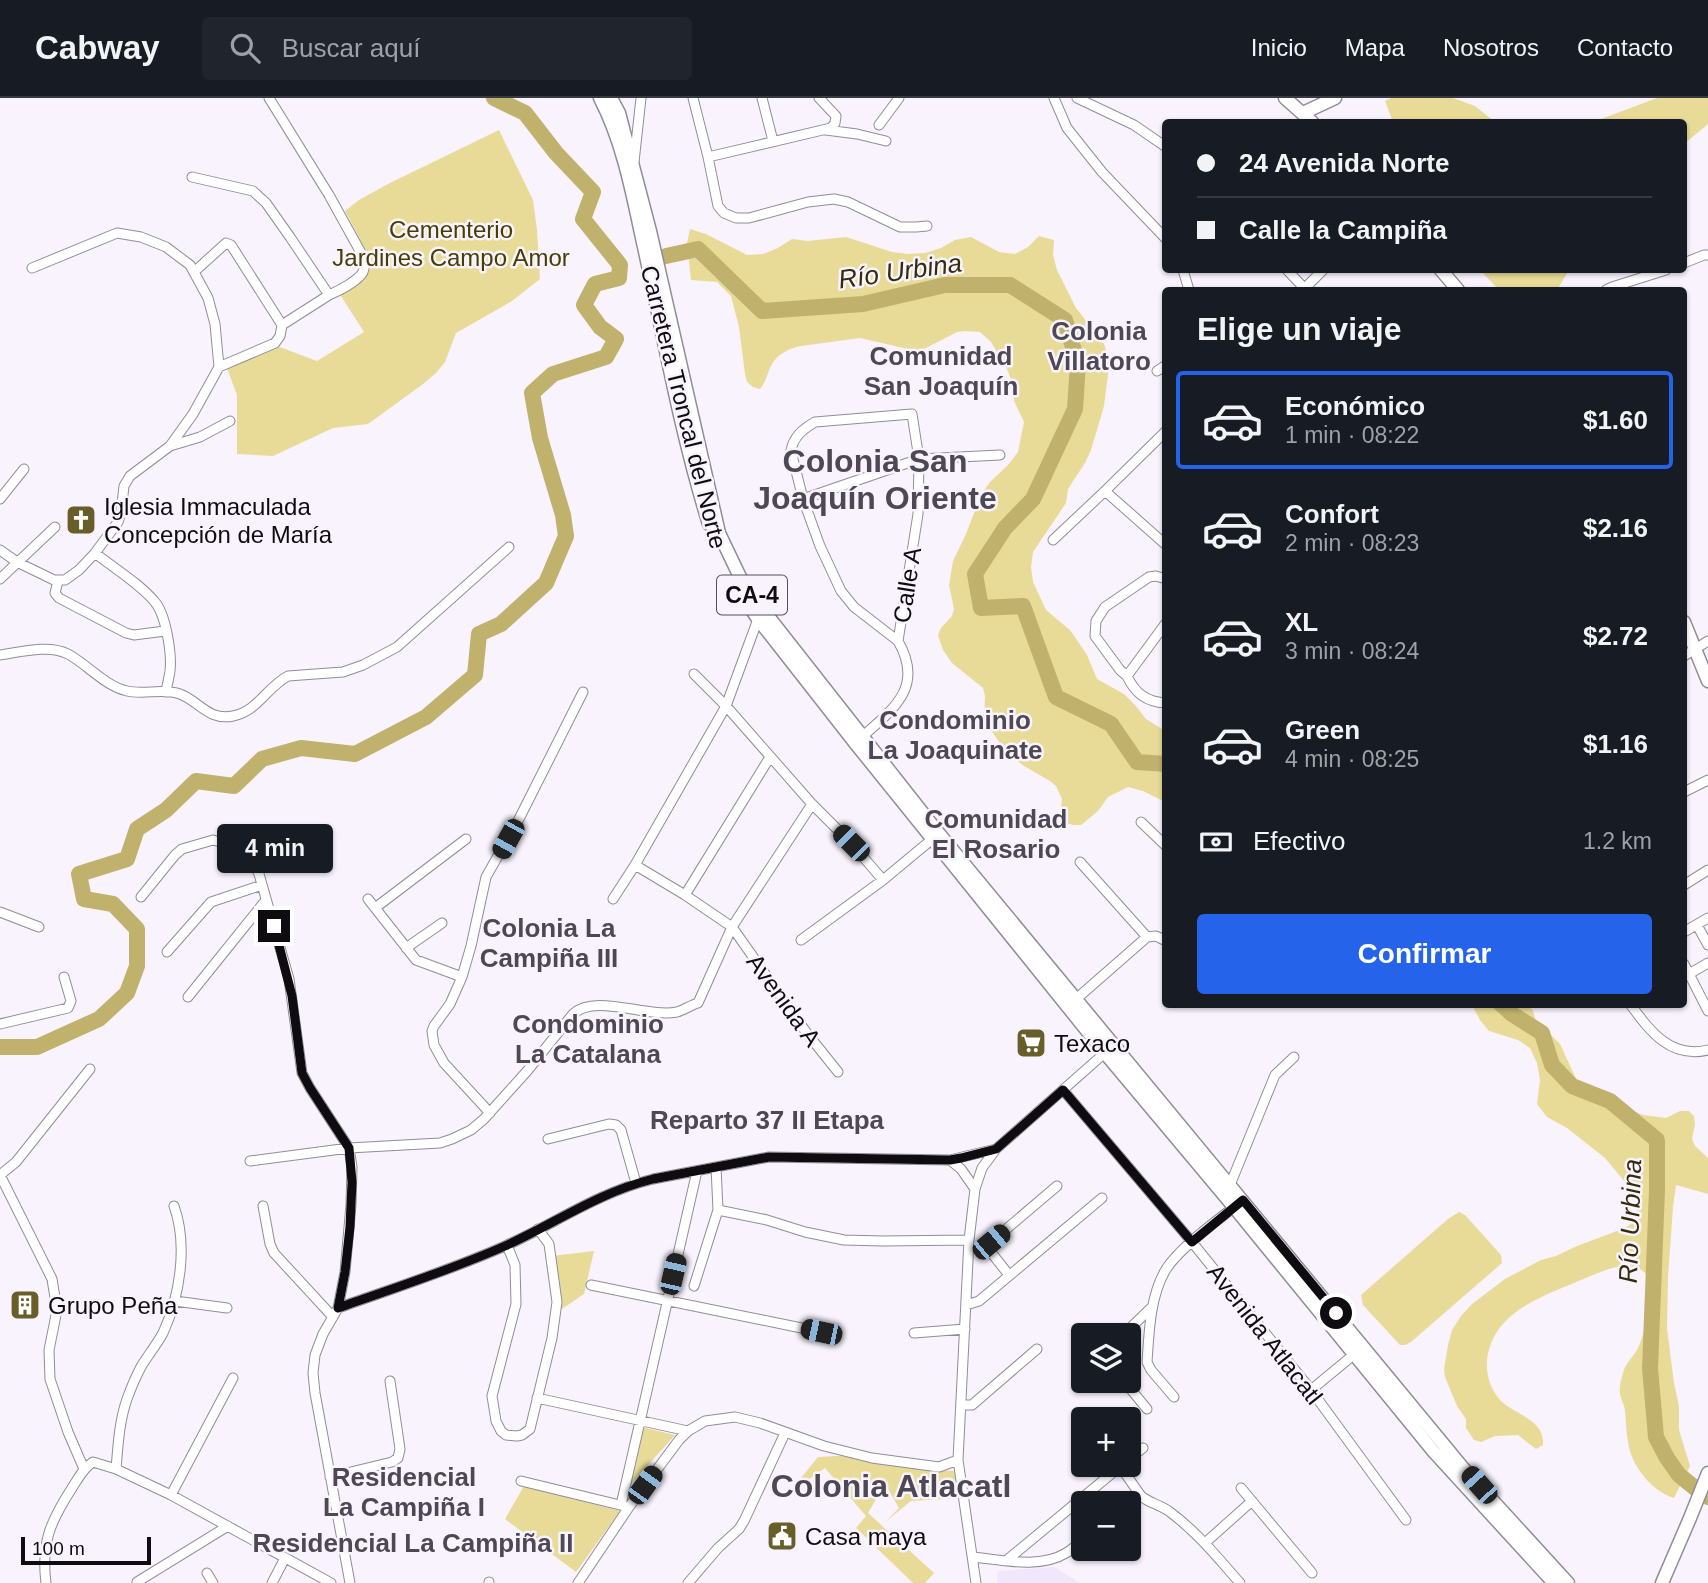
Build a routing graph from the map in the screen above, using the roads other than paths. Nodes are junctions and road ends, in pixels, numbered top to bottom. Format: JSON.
{"nodes":[{"id":1,"x":269,"y":98,"type":"edge"},
{"id":2,"x":600,"y":98,"type":"edge"},
{"id":3,"x":611,"y":98,"type":"edge"},
{"id":4,"x":640,"y":98,"type":"edge"},
{"id":5,"x":692,"y":98,"type":"edge"},
{"id":6,"x":762,"y":98,"type":"edge"},
{"id":7,"x":819,"y":98,"type":"edge"},
{"id":8,"x":899,"y":98,"type":"edge"},
{"id":9,"x":1054,"y":98,"type":"edge"},
{"id":10,"x":1077,"y":98,"type":"edge"},
{"id":11,"x":1285,"y":98,"type":"edge"},
{"id":12,"x":1332,"y":99,"type":"edge"},
{"id":13,"x":1299,"y":118,"type":"edge"},
{"id":14,"x":879,"y":125,"type":"dead end"},
{"id":15,"x":824,"y":130,"type":"junction"},
{"id":16,"x":773,"y":141,"type":"junction"},
{"id":17,"x":886,"y":141,"type":"dead end"},
{"id":18,"x":1162,"y":144,"type":"edge"},
{"id":19,"x":708,"y":157,"type":"junction"},
{"id":20,"x":634,"y":168,"type":"junction"},
{"id":21,"x":191,"y":177,"type":"dead end"},
{"id":22,"x":927,"y":226,"type":"dead end"},
{"id":23,"x":1162,"y":235,"type":"edge"},
{"id":24,"x":1708,"y":255,"type":"edge"},
{"id":25,"x":1687,"y":262,"type":"edge"},
{"id":26,"x":32,"y":268,"type":"dead end"},
{"id":27,"x":194,"y":272,"type":"junction"},
{"id":28,"x":1290,"y":273,"type":"edge"},
{"id":29,"x":1320,"y":273,"type":"edge"},
{"id":30,"x":1444,"y":273,"type":"edge"},
{"id":31,"x":1656,"y":273,"type":"edge"},
{"id":32,"x":1302,"y":287,"type":"edge"},
{"id":33,"x":1308,"y":287,"type":"edge"},
{"id":34,"x":1455,"y":287,"type":"edge"},
{"id":35,"x":1612,"y":287,"type":"edge"},
{"id":36,"x":329,"y":295,"type":"junction"},
{"id":37,"x":282,"y":325,"type":"junction"},
{"id":38,"x":219,"y":367,"type":"junction"},
{"id":39,"x":230,"y":421,"type":"dead end"},
{"id":40,"x":1162,"y":435,"type":"edge"},
{"id":41,"x":170,"y":446,"type":"junction"},
{"id":42,"x":1000,"y":455,"type":"dead end"},
{"id":43,"x":919,"y":459,"type":"junction"},
{"id":44,"x":24,"y":469,"type":"dead end"},
{"id":45,"x":1105,"y":491,"type":"junction"},
{"id":46,"x":0,"y":499,"type":"edge"},
{"id":47,"x":803,"y":499,"type":"junction"},
{"id":48,"x":55,"y":527,"type":"dead end"},
{"id":49,"x":1053,"y":540,"type":"dead end"},
{"id":50,"x":1162,"y":541,"type":"edge"},
{"id":51,"x":509,"y":547,"type":"dead end"},
{"id":52,"x":0,"y":550,"type":"edge"},
{"id":53,"x":96,"y":554,"type":"junction"},
{"id":54,"x":17,"y":562,"type":"junction"},
{"id":55,"x":1162,"y":578,"type":"edge"},
{"id":56,"x":0,"y":579,"type":"edge"},
{"id":57,"x":58,"y":581,"type":"junction"},
{"id":58,"x":758,"y":619,"type":"junction"},
{"id":59,"x":1162,"y":628,"type":"edge"},
{"id":60,"x":165,"y":631,"type":"junction"},
{"id":61,"x":898,"y":641,"type":"junction"},
{"id":62,"x":1708,"y":641,"type":"edge"},
{"id":63,"x":1689,"y":653,"type":"edge"},
{"id":64,"x":0,"y":655,"type":"edge"},
{"id":65,"x":694,"y":674,"type":"dead end"},
{"id":66,"x":1127,"y":676,"type":"junction"},
{"id":67,"x":1708,"y":681,"type":"edge"},
{"id":68,"x":166,"y":692,"type":"junction"},
{"id":69,"x":583,"y":692,"type":"dead end"},
{"id":70,"x":1162,"y":703,"type":"edge"},
{"id":71,"x":726,"y":706,"type":"junction"},
{"id":72,"x":863,"y":736,"type":"junction"},
{"id":73,"x":771,"y":757,"type":"junction"},
{"id":74,"x":1708,"y":780,"type":"edge"},
{"id":75,"x":1687,"y":790,"type":"edge"},
{"id":76,"x":812,"y":804,"type":"junction"},
{"id":77,"x":1141,"y":822,"type":"dead end"},
{"id":78,"x":936,"y":836,"type":"junction"},
{"id":79,"x":466,"y":839,"type":"dead end"},
{"id":80,"x":1162,"y":842,"type":"edge"},
{"id":81,"x":1080,"y":862,"type":"dead end"},
{"id":82,"x":635,"y":865,"type":"junction"},
{"id":83,"x":1708,"y":870,"type":"edge"},
{"id":84,"x":883,"y":880,"type":"junction"},
{"id":85,"x":1687,"y":883,"type":"edge"},
{"id":86,"x":262,"y":885,"type":"junction"},
{"id":87,"x":685,"y":895,"type":"junction"},
{"id":88,"x":141,"y":897,"type":"dead end"},
{"id":89,"x":368,"y":899,"type":"dead end"},
{"id":90,"x":613,"y":899,"type":"dead end"},
{"id":91,"x":266,"y":900,"type":"junction"},
{"id":92,"x":375,"y":908,"type":"junction"},
{"id":93,"x":0,"y":912,"type":"edge"},
{"id":94,"x":1708,"y":918,"type":"edge"},
{"id":95,"x":442,"y":923,"type":"dead end"},
{"id":96,"x":1697,"y":925,"type":"junction"},
{"id":97,"x":39,"y":927,"type":"dead end"},
{"id":98,"x":732,"y":927,"type":"junction"},
{"id":99,"x":1687,"y":930,"type":"edge"},
{"id":100,"x":1147,"y":937,"type":"junction"},
{"id":101,"x":1162,"y":939,"type":"edge"},
{"id":102,"x":801,"y":940,"type":"dead end"},
{"id":103,"x":1708,"y":945,"type":"edge"},
{"id":104,"x":406,"y":948,"type":"junction"},
{"id":105,"x":167,"y":953,"type":"dead end"},
{"id":106,"x":1708,"y":963,"type":"edge"},
{"id":107,"x":1687,"y":970,"type":"edge"},
{"id":108,"x":1689,"y":974,"type":"junction"},
{"id":109,"x":64,"y":976,"type":"dead end"},
{"id":110,"x":462,"y":977,"type":"junction"},
{"id":111,"x":188,"y":997,"type":"dead end"},
{"id":112,"x":1075,"y":1000,"type":"junction"},
{"id":113,"x":1633,"y":1008,"type":"edge"},
{"id":114,"x":1708,"y":1011,"type":"edge"},
{"id":115,"x":0,"y":1024,"type":"edge"},
{"id":116,"x":1110,"y":1050,"type":"junction"},
{"id":117,"x":1708,"y":1050,"type":"edge"},
{"id":118,"x":1294,"y":1057,"type":"dead end"},
{"id":119,"x":90,"y":1069,"type":"dead end"},
{"id":120,"x":838,"y":1072,"type":"dead end"},
{"id":121,"x":1063,"y":1090,"type":"junction"},
{"id":122,"x":490,"y":1113,"type":"junction"},
{"id":123,"x":548,"y":1139,"type":"dead end"},
{"id":124,"x":349,"y":1148,"type":"junction"},
{"id":125,"x":996,"y":1149,"type":"junction"},
{"id":126,"x":950,"y":1160,"type":"junction"},
{"id":127,"x":250,"y":1161,"type":"dead end"},
{"id":128,"x":716,"y":1167,"type":"junction"},
{"id":129,"x":696,"y":1171,"type":"junction"},
{"id":130,"x":0,"y":1175,"type":"edge"},
{"id":131,"x":636,"y":1183,"type":"junction"},
{"id":132,"x":1230,"y":1185,"type":"junction"},
{"id":133,"x":1057,"y":1186,"type":"dead end"},
{"id":134,"x":975,"y":1189,"type":"junction"},
{"id":135,"x":1102,"y":1198,"type":"dead end"},
{"id":136,"x":1238,"y":1203,"type":"junction"},
{"id":137,"x":174,"y":1206,"type":"dead end"},
{"id":138,"x":263,"y":1206,"type":"dead end"},
{"id":139,"x":718,"y":1210,"type":"junction"},
{"id":140,"x":538,"y":1229,"type":"junction"},
{"id":141,"x":970,"y":1240,"type":"junction"},
{"id":142,"x":1192,"y":1242,"type":"junction"},
{"id":143,"x":507,"y":1245,"type":"junction"},
{"id":144,"x":1009,"y":1275,"type":"junction"},
{"id":145,"x":591,"y":1285,"type":"dead end"},
{"id":146,"x":694,"y":1286,"type":"dead end"},
{"id":147,"x":667,"y":1300,"type":"junction"},
{"id":148,"x":175,"y":1301,"type":"junction"},
{"id":149,"x":966,"y":1305,"type":"junction"},
{"id":150,"x":1152,"y":1307,"type":"junction"},
{"id":151,"x":227,"y":1308,"type":"dead end"},
{"id":152,"x":335,"y":1312,"type":"junction"},
{"id":153,"x":1136,"y":1323,"type":"edge"},
{"id":154,"x":965,"y":1329,"type":"junction"},
{"id":155,"x":821,"y":1332,"type":"dead end"},
{"id":156,"x":914,"y":1334,"type":"dead end"},
{"id":157,"x":1037,"y":1349,"type":"dead end"},
{"id":158,"x":1359,"y":1351,"type":"junction"},
{"id":159,"x":233,"y":1378,"type":"dead end"},
{"id":160,"x":390,"y":1381,"type":"dead end"},
{"id":161,"x":1311,"y":1390,"type":"junction"},
{"id":162,"x":1134,"y":1393,"type":"edge"},
{"id":163,"x":1174,"y":1397,"type":"dead end"},
{"id":164,"x":537,"y":1398,"type":"junction"},
{"id":165,"x":961,"y":1405,"type":"junction"},
{"id":166,"x":1147,"y":1409,"type":"dead end"},
{"id":167,"x":640,"y":1420,"type":"junction"},
{"id":168,"x":688,"y":1431,"type":"junction"},
{"id":169,"x":785,"y":1433,"type":"junction"},
{"id":170,"x":958,"y":1460,"type":"junction"},
{"id":171,"x":84,"y":1469,"type":"junction"},
{"id":172,"x":116,"y":1469,"type":"junction"},
{"id":173,"x":1708,"y":1473,"type":"edge"},
{"id":174,"x":330,"y":1477,"type":"junction"},
{"id":175,"x":1108,"y":1477,"type":"edge"},
{"id":176,"x":521,"y":1481,"type":"dead end"},
{"id":177,"x":1241,"y":1489,"type":"dead end"},
{"id":178,"x":171,"y":1495,"type":"junction"},
{"id":179,"x":1141,"y":1496,"type":"edge"},
{"id":180,"x":1252,"y":1501,"type":"junction"},
{"id":181,"x":625,"y":1506,"type":"junction"},
{"id":182,"x":1406,"y":1520,"type":"dead end"},
{"id":183,"x":228,"y":1526,"type":"junction"},
{"id":184,"x":1205,"y":1543,"type":"junction"},
{"id":185,"x":1071,"y":1549,"type":"edge"},
{"id":186,"x":973,"y":1557,"type":"junction"},
{"id":187,"x":285,"y":1558,"type":"junction"},
{"id":188,"x":1007,"y":1560,"type":"junction"},
{"id":189,"x":207,"y":1573,"type":"dead end"},
{"id":190,"x":1311,"y":1573,"type":"dead end"},
{"id":191,"x":137,"y":1582,"type":"edge"},
{"id":192,"x":1561,"y":1582,"type":"edge"},
{"id":193,"x":46,"y":1583,"type":"edge"},
{"id":194,"x":213,"y":1583,"type":"edge"},
{"id":195,"x":272,"y":1583,"type":"edge"},
{"id":196,"x":331,"y":1583,"type":"edge"},
{"id":197,"x":350,"y":1583,"type":"edge"},
{"id":198,"x":578,"y":1583,"type":"edge"},
{"id":199,"x":688,"y":1583,"type":"edge"},
{"id":200,"x":976,"y":1583,"type":"edge"},
{"id":201,"x":1240,"y":1583,"type":"edge"},
{"id":202,"x":1662,"y":1583,"type":"edge"}],
"edges":[{"from":1,"to":36,"type":"street"},
{"from":2,"to":58,"type":"main road","name":"Carretera Troncal del Norte","number":"CA-4"},
{"from":3,"to":20,"type":"main road","name":"Carretera Troncal del Norte","number":"CA-4"},
{"from":4,"to":20,"type":"street"},
{"from":5,"to":19,"type":"street"},
{"from":6,"to":16,"type":"street"},
{"from":7,"to":15,"type":"street"},
{"from":8,"to":14,"type":"street"},
{"from":9,"to":23,"type":"street"},
{"from":10,"to":18,"type":"street"},
{"from":11,"to":13,"type":"main road"},
{"from":12,"to":13,"type":"main road"},
{"from":15,"to":16,"type":"street"},
{"from":15,"to":17,"type":"street"},
{"from":16,"to":19,"type":"street"},
{"from":19,"to":22,"type":"street"},
{"from":20,"to":72,"type":"main road","name":"Carretera Troncal del Norte","number":"CA-4"},
{"from":21,"to":36,"type":"street"},
{"from":24,"to":25,"type":"street"},
{"from":26,"to":27,"type":"street"},
{"from":27,"to":37,"type":"street"},
{"from":27,"to":38,"type":"street"},
{"from":28,"to":32,"type":"street"},
{"from":29,"to":33,"type":"street"},
{"from":30,"to":34,"type":"main road"},
{"from":31,"to":35,"type":"street"},
{"from":36,"to":37,"type":"street"},
{"from":37,"to":38,"type":"street"},
{"from":38,"to":41,"type":"street"},
{"from":39,"to":41,"type":"street"},
{"from":40,"to":45,"type":"street"},
{"from":41,"to":53,"type":"street"},
{"from":42,"to":43,"type":"street"},
{"from":43,"to":47,"type":"street"},
{"from":43,"to":47,"type":"street","name":"Calle A"},
{"from":43,"to":61,"type":"street","name":"Calle A"},
{"from":44,"to":46,"type":"street"},
{"from":45,"to":49,"type":"street"},
{"from":45,"to":50,"type":"street"},
{"from":47,"to":61,"type":"street"},
{"from":48,"to":54,"type":"street"},
{"from":51,"to":68,"type":"street"},
{"from":52,"to":54,"type":"street"},
{"from":53,"to":57,"type":"street"},
{"from":53,"to":60,"type":"street"},
{"from":54,"to":56,"type":"street"},
{"from":54,"to":57,"type":"street"},
{"from":55,"to":66,"type":"street"},
{"from":57,"to":60,"type":"street"},
{"from":58,"to":71,"type":"street"},
{"from":58,"to":78,"type":"main road","name":"Carretera Troncal del Norte","number":"CA-4"},
{"from":59,"to":66,"type":"street"},
{"from":60,"to":68,"type":"street"},
{"from":61,"to":72,"type":"street","name":"Calle A"},
{"from":62,"to":63,"type":"street"},
{"from":63,"to":67,"type":"main road"},
{"from":64,"to":68,"type":"street"},
{"from":65,"to":71,"type":"street"},
{"from":66,"to":70,"type":"street"},
{"from":69,"to":110,"type":"street"},
{"from":71,"to":73,"type":"street"},
{"from":71,"to":82,"type":"street"},
{"from":72,"to":78,"type":"main road","name":"Carretera Troncal del Norte","number":"CA-4"},
{"from":73,"to":76,"type":"street"},
{"from":73,"to":87,"type":"street"},
{"from":74,"to":75,"type":"street"},
{"from":76,"to":84,"type":"street"},
{"from":76,"to":98,"type":"street"},
{"from":77,"to":80,"type":"street"},
{"from":78,"to":84,"type":"street"},
{"from":78,"to":112,"type":"main road","name":"Carretera Troncal del Norte","number":"CA-4"},
{"from":78,"to":116,"type":"main road","name":"Carretera Troncal del Norte","number":"CA-4"},
{"from":79,"to":92,"type":"street"},
{"from":81,"to":100,"type":"street"},
{"from":82,"to":87,"type":"street"},
{"from":82,"to":90,"type":"street"},
{"from":83,"to":85,"type":"street"},
{"from":84,"to":102,"type":"street"},
{"from":86,"to":88,"type":"street"},
{"from":86,"to":91,"type":"street"},
{"from":86,"to":105,"type":"street"},
{"from":87,"to":98,"type":"street"},
{"from":89,"to":92,"type":"street"},
{"from":91,"to":111,"type":"street"},
{"from":91,"to":124,"type":"street"},
{"from":92,"to":104,"type":"street"},
{"from":93,"to":97,"type":"street"},
{"from":94,"to":96,"type":"street"},
{"from":95,"to":104,"type":"street"},
{"from":96,"to":99,"type":"street"},
{"from":96,"to":103,"type":"street"},
{"from":98,"to":120,"type":"street","name":"Avenida A"},
{"from":98,"to":122,"type":"street"},
{"from":100,"to":101,"type":"street"},
{"from":100,"to":112,"type":"street"},
{"from":104,"to":110,"type":"street"},
{"from":106,"to":108,"type":"street"},
{"from":107,"to":108,"type":"street"},
{"from":108,"to":114,"type":"street"},
{"from":109,"to":115,"type":"street"},
{"from":110,"to":122,"type":"street"},
{"from":112,"to":116,"type":"main road","name":"Carretera Troncal del Norte","number":"CA-4"},
{"from":113,"to":117,"type":"street"},
{"from":116,"to":121,"type":"street"},
{"from":116,"to":132,"type":"main road","number":"CA-4"},
{"from":116,"to":136,"type":"main road","number":"CA-4"},
{"from":118,"to":132,"type":"street"},
{"from":119,"to":130,"type":"street"},
{"from":121,"to":125,"type":"street"},
{"from":121,"to":142,"type":"street","name":"Avenida Atlacatl"},
{"from":122,"to":124,"type":"street"},
{"from":123,"to":131,"type":"street"},
{"from":124,"to":127,"type":"street"},
{"from":124,"to":152,"type":"street"},
{"from":125,"to":126,"type":"street"},
{"from":125,"to":134,"type":"street"},
{"from":126,"to":128,"type":"street"},
{"from":126,"to":134,"type":"street"},
{"from":128,"to":129,"type":"street"},
{"from":128,"to":139,"type":"street"},
{"from":129,"to":131,"type":"street"},
{"from":129,"to":147,"type":"street"},
{"from":130,"to":171,"type":"street"},
{"from":131,"to":140,"type":"street"},
{"from":132,"to":136,"type":"main road","number":"CA-4"},
{"from":133,"to":144,"type":"street"},
{"from":134,"to":141,"type":"street"},
{"from":135,"to":144,"type":"street"},
{"from":136,"to":142,"type":"street"},
{"from":136,"to":158,"type":"main road","number":"CA-4"},
{"from":137,"to":148,"type":"street"},
{"from":138,"to":152,"type":"street"},
{"from":139,"to":141,"type":"street"},
{"from":139,"to":146,"type":"street"},
{"from":140,"to":143,"type":"street"},
{"from":140,"to":164,"type":"street"},
{"from":141,"to":149,"type":"street"},
{"from":142,"to":150,"type":"street"},
{"from":142,"to":161,"type":"street","name":"Avenida Atlacatl"},
{"from":143,"to":152,"type":"street"},
{"from":143,"to":164,"type":"street"},
{"from":144,"to":149,"type":"street"},
{"from":145,"to":147,"type":"street"},
{"from":147,"to":155,"type":"street"},
{"from":147,"to":167,"type":"street"},
{"from":148,"to":151,"type":"street"},
{"from":148,"to":172,"type":"street"},
{"from":149,"to":154,"type":"street"},
{"from":150,"to":153,"type":"street"},
{"from":150,"to":163,"type":"street"},
{"from":152,"to":174,"type":"street"},
{"from":154,"to":156,"type":"street"},
{"from":154,"to":165,"type":"street"},
{"from":157,"to":165,"type":"street"},
{"from":158,"to":161,"type":"street"},
{"from":158,"to":192,"type":"main road","number":"CA-4"},
{"from":159,"to":178,"type":"street"},
{"from":160,"to":174,"type":"street"},
{"from":161,"to":182,"type":"street","name":"Avenida Atlacatl"},
{"from":162,"to":166,"type":"street"},
{"from":164,"to":167,"type":"street"},
{"from":165,"to":170,"type":"street"},
{"from":167,"to":168,"type":"street"},
{"from":167,"to":181,"type":"street"},
{"from":168,"to":169,"type":"street"},
{"from":168,"to":181,"type":"street"},
{"from":169,"to":170,"type":"street"},
{"from":169,"to":199,"type":"street"},
{"from":170,"to":186,"type":"street"},
{"from":171,"to":172,"type":"street"},
{"from":171,"to":193,"type":"street"},
{"from":172,"to":178,"type":"street"},
{"from":173,"to":202,"type":"main road"},
{"from":174,"to":197,"type":"street"},
{"from":175,"to":188,"type":"street"},
{"from":176,"to":181,"type":"street"},
{"from":177,"to":180,"type":"street"},
{"from":178,"to":183,"type":"street"},
{"from":179,"to":184,"type":"street"},
{"from":180,"to":184,"type":"street"},
{"from":180,"to":190,"type":"street"},
{"from":181,"to":198,"type":"street"},
{"from":183,"to":187,"type":"street"},
{"from":183,"to":191,"type":"street"},
{"from":184,"to":201,"type":"street"},
{"from":185,"to":188,"type":"street"},
{"from":186,"to":188,"type":"street"},
{"from":186,"to":200,"type":"street"},
{"from":187,"to":195,"type":"street"},
{"from":187,"to":196,"type":"street"},
{"from":189,"to":194,"type":"street"}]}
